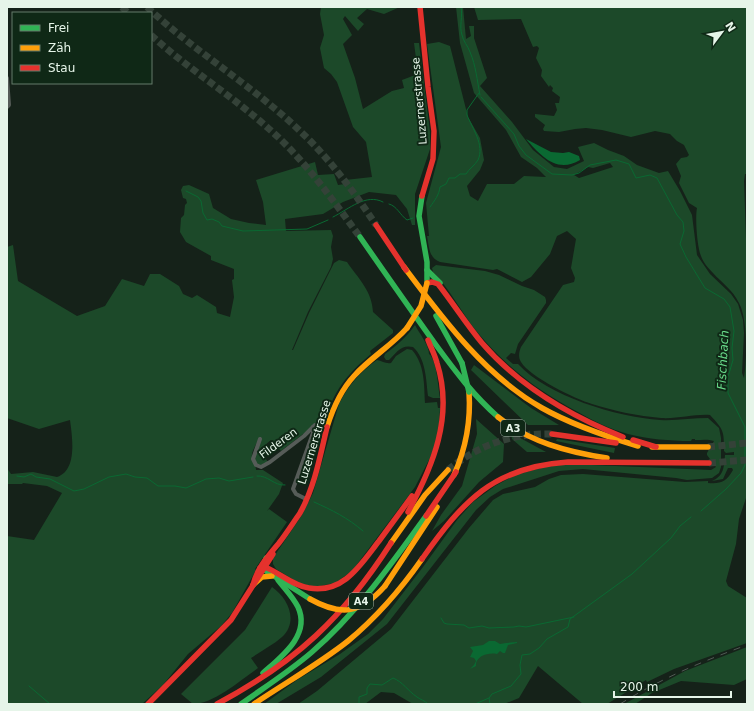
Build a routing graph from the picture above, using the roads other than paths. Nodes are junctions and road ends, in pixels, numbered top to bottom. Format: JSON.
{"nodes":[{"id":1,"x":420,"y":7,"type":"edge"},
{"id":2,"x":7,"y":78,"type":"edge"},
{"id":3,"x":7,"y":107,"type":"edge"},
{"id":4,"x":376,"y":225,"type":"tunnel mouth"},
{"id":5,"x":360,"y":237,"type":"tunnel mouth"},
{"id":6,"x":404,"y":267,"type":"junction"},
{"id":7,"x":427,"y":270,"type":"junction"},
{"id":8,"x":427,"y":283,"type":"junction"},
{"id":9,"x":445,"y":292,"type":"junction"},
{"id":10,"x":418,"y":320,"type":"junction"},
{"id":11,"x":328,"y":425,"type":"junction"},
{"id":12,"x":313,"y":427,"type":"junction"},
{"id":13,"x":552,"y":434,"type":"tunnel mouth"},
{"id":14,"x":260,"y":439,"type":"dead end"},
{"id":15,"x":638,"y":446,"type":"junction"},
{"id":16,"x":656,"y":447,"type":"junction"},
{"id":17,"x":708,"y":447,"type":"tunnel mouth"},
{"id":18,"x":434,"y":458,"type":"junction"},
{"id":19,"x":653,"y":463,"type":"junction"},
{"id":20,"x":710,"y":463,"type":"tunnel mouth"},
{"id":21,"x":448,"y":470,"type":"tunnel mouth"},
{"id":22,"x":456,"y":472,"type":"junction"},
{"id":23,"x":306,"y":499,"type":"junction"},
{"id":24,"x":268,"y":558,"type":"junction"},
{"id":25,"x":379,"y":562,"type":"junction"},
{"id":26,"x":265,"y":568,"type":"junction"},
{"id":27,"x":275,"y":578,"type":"junction"},
{"id":28,"x":253,"y":585,"type":"junction"},
{"id":29,"x":364,"y":627,"type":"junction"},
{"id":30,"x":231,"y":697,"type":"junction"},
{"id":31,"x":148,"y":704,"type":"edge"},
{"id":32,"x":217,"y":704,"type":"edge"},
{"id":33,"x":242,"y":704,"type":"edge"},
{"id":34,"x":254,"y":704,"type":"edge"}],
"edges":[{"from":1,"to":7,"type":"main road","name":"Luzernerstrasse"},
{"from":2,"to":3,"type":"street"},
{"from":4,"to":6,"type":"main road"},
{"from":5,"to":10,"type":"main road","number":"A3"},
{"from":6,"to":15,"type":"main road"},
{"from":6,"to":22,"type":"main road","number":"A4","bridge":true},
{"from":7,"to":8,"type":"main road","name":"Luzernerstrasse"},
{"from":7,"to":9,"type":"main road"},
{"from":8,"to":9,"type":"main road"},
{"from":8,"to":11,"type":"main road","name":"Luzernerstrasse","bridge":true},
{"from":9,"to":16,"type":"main road"},
{"from":10,"to":18,"type":"main road","number":"A4"},
{"from":10,"to":19,"type":"main road","number":"A3"},
{"from":11,"to":12,"type":"street","name":"Filderen"},
{"from":11,"to":23,"type":"main road","name":"Luzernerstrasse"},
{"from":12,"to":14,"type":"street","name":"Filderen"},
{"from":12,"to":23,"type":"street","name":"Filderen"},
{"from":13,"to":15,"type":"main road"},
{"from":15,"to":16,"type":"main road"},
{"from":16,"to":17,"type":"main road"},
{"from":18,"to":25,"type":"main road","number":"A4"},
{"from":18,"to":26,"type":"main road"},
{"from":19,"to":20,"type":"main road","number":"A3"},
{"from":19,"to":29,"type":"main road","number":"A3"},
{"from":21,"to":25,"type":"main road","number":"A4"},
{"from":22,"to":27,"type":"main road","bridge":true},
{"from":22,"to":33,"type":"main road","number":"A4"},
{"from":23,"to":24,"type":"main road","name":"Luzernerstrasse"},
{"from":24,"to":26,"type":"main road","name":"Luzernerstrasse"},
{"from":24,"to":26,"type":"main road"},
{"from":25,"to":30,"type":"main road","number":"A4"},
{"from":26,"to":27,"type":"main road"},
{"from":26,"to":28,"type":"main road","name":"Luzernerstrasse"},
{"from":27,"to":28,"type":"main road"},
{"from":27,"to":30,"type":"main road"},
{"from":28,"to":31,"type":"main road","name":"Luzernerstrasse"},
{"from":29,"to":33,"type":"main road","number":"A3"},
{"from":29,"to":34,"type":"main road"},
{"from":30,"to":32,"type":"main road","number":"A4"}]}
